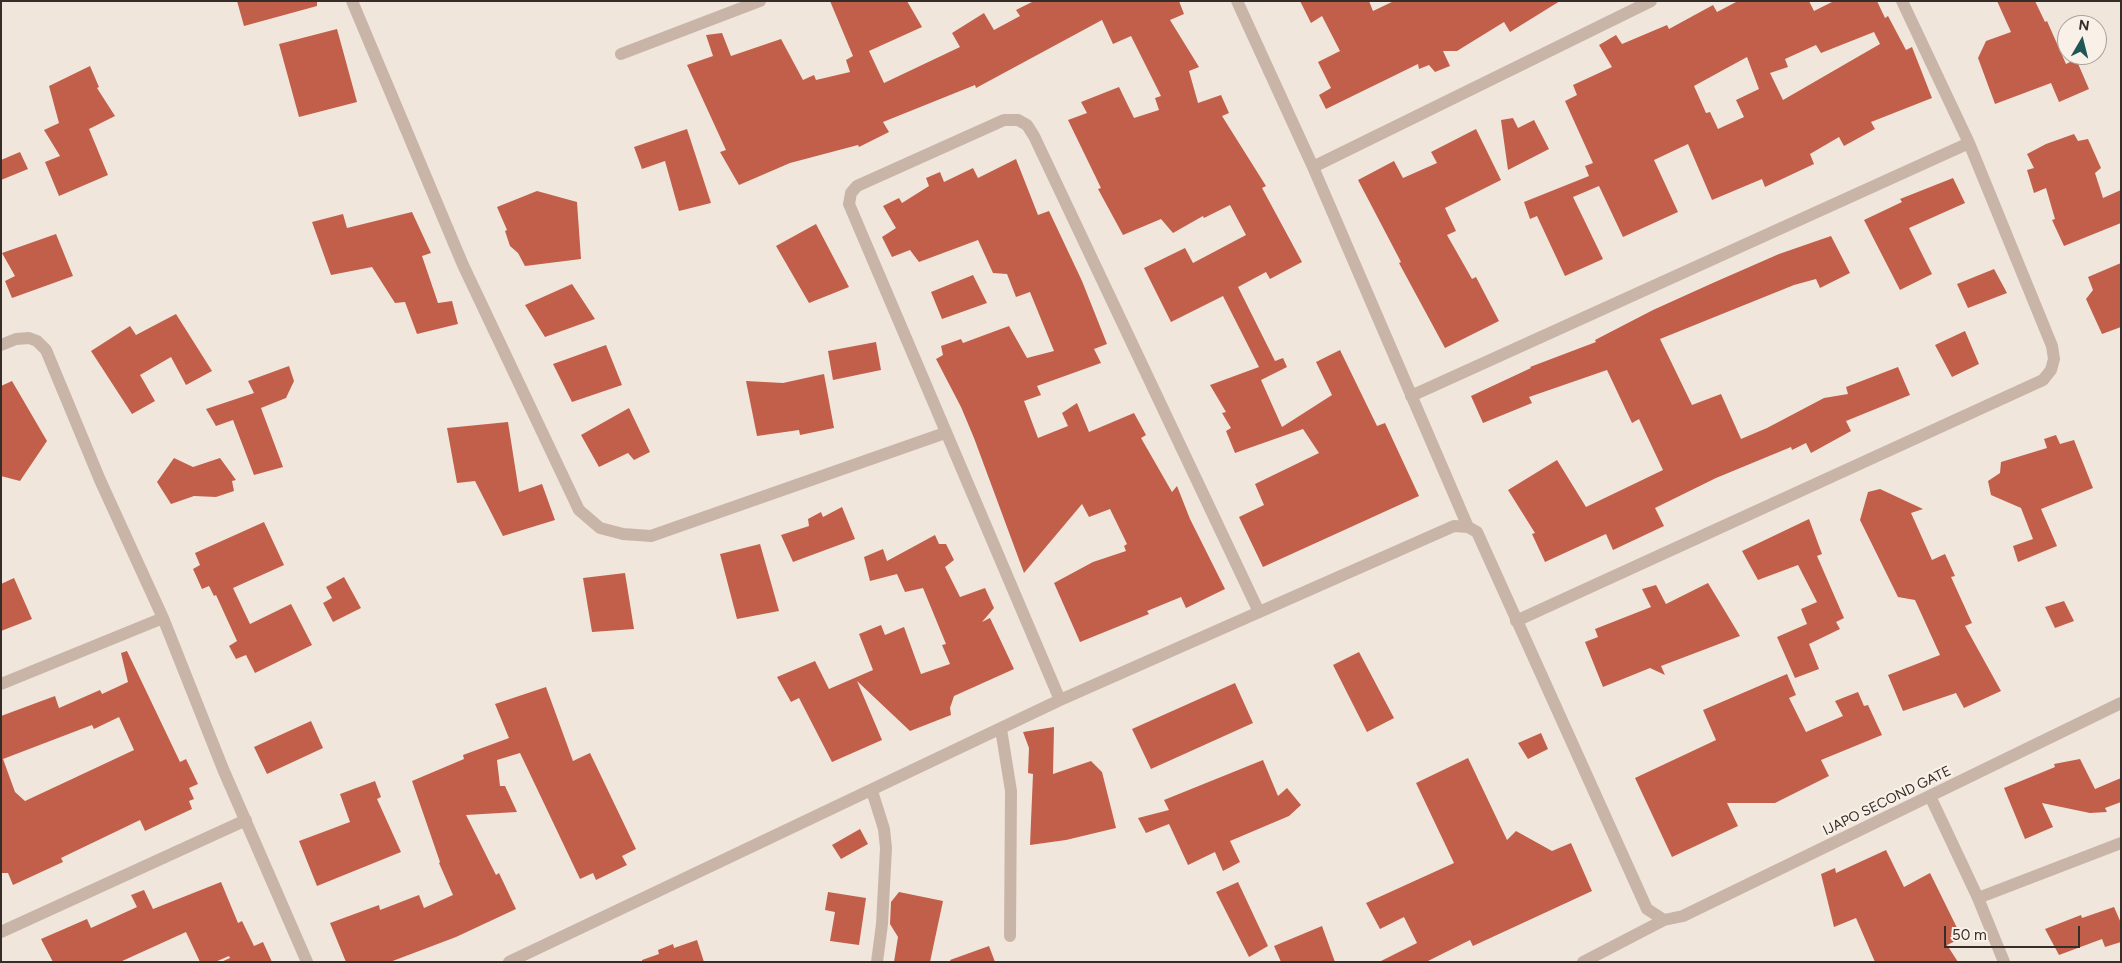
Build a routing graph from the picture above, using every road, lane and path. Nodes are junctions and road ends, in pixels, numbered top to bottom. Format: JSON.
{"nodes":[{"id":1,"x":352,"y":1,"type":"edge"},
{"id":2,"x":760,"y":1,"type":"edge"},
{"id":3,"x":1237,"y":1,"type":"edge"},
{"id":4,"x":1651,"y":1,"type":"edge"},
{"id":5,"x":1902,"y":1,"type":"edge"},
{"id":6,"x":621,"y":54,"type":"dead end"},
{"id":7,"x":1970,"y":143,"type":"junction"},
{"id":8,"x":1312,"y":167,"type":"junction"},
{"id":9,"x":1,"y":345,"type":"edge"},
{"id":10,"x":1411,"y":396,"type":"junction"},
{"id":11,"x":945,"y":433,"type":"junction"},
{"id":12,"x":1468,"y":527,"type":"junction"},
{"id":13,"x":1259,"y":612,"type":"junction"},
{"id":14,"x":163,"y":618,"type":"junction"},
{"id":15,"x":1516,"y":620,"type":"junction"},
{"id":16,"x":1,"y":684,"type":"edge"},
{"id":17,"x":1060,"y":700,"type":"junction"},
{"id":18,"x":2121,"y":704,"type":"edge"},
{"id":19,"x":1001,"y":729,"type":"junction"},
{"id":20,"x":872,"y":791,"type":"junction"},
{"id":21,"x":1930,"y":796,"type":"junction"},
{"id":22,"x":246,"y":820,"type":"junction"},
{"id":23,"x":2121,"y":843,"type":"edge"},
{"id":24,"x":1978,"y":898,"type":"junction"},
{"id":25,"x":1664,"y":920,"type":"junction"},
{"id":26,"x":1,"y":932,"type":"edge"},
{"id":27,"x":1010,"y":936,"type":"dead end"},
{"id":28,"x":307,"y":962,"type":"edge"},
{"id":29,"x":509,"y":962,"type":"edge"},
{"id":30,"x":877,"y":962,"type":"edge"},
{"id":31,"x":1584,"y":962,"type":"edge"},
{"id":32,"x":2004,"y":962,"type":"edge"}],
"edges":[{"from":1,"to":11,"type":"street"},
{"from":2,"to":6,"type":"street"},
{"from":3,"to":8,"type":"street"},
{"from":4,"to":8,"type":"street"},
{"from":5,"to":7,"type":"street"},
{"from":7,"to":10,"type":"street"},
{"from":7,"to":15,"type":"street"},
{"from":8,"to":10,"type":"street"},
{"from":9,"to":14,"type":"street"},
{"from":10,"to":12,"type":"street"},
{"from":11,"to":13,"type":"street"},
{"from":11,"to":17,"type":"street"},
{"from":12,"to":13,"type":"street"},
{"from":12,"to":15,"type":"street"},
{"from":13,"to":17,"type":"street"},
{"from":14,"to":16,"type":"street"},
{"from":14,"to":22,"type":"street"},
{"from":15,"to":25,"type":"street"},
{"from":17,"to":19,"type":"street"},
{"from":18,"to":21,"type":"street","name":"IJAPO SECOND GATE"},
{"from":19,"to":20,"type":"street"},
{"from":19,"to":27,"type":"street"},
{"from":20,"to":29,"type":"street"},
{"from":20,"to":30,"type":"street"},
{"from":21,"to":24,"type":"street"},
{"from":21,"to":25,"type":"street","name":"IJAPO SECOND GATE"},
{"from":22,"to":26,"type":"street"},
{"from":22,"to":28,"type":"street"},
{"from":23,"to":24,"type":"street"},
{"from":24,"to":32,"type":"street"},
{"from":25,"to":31,"type":"street","name":"IJAPO SECOND GATE"}]}
